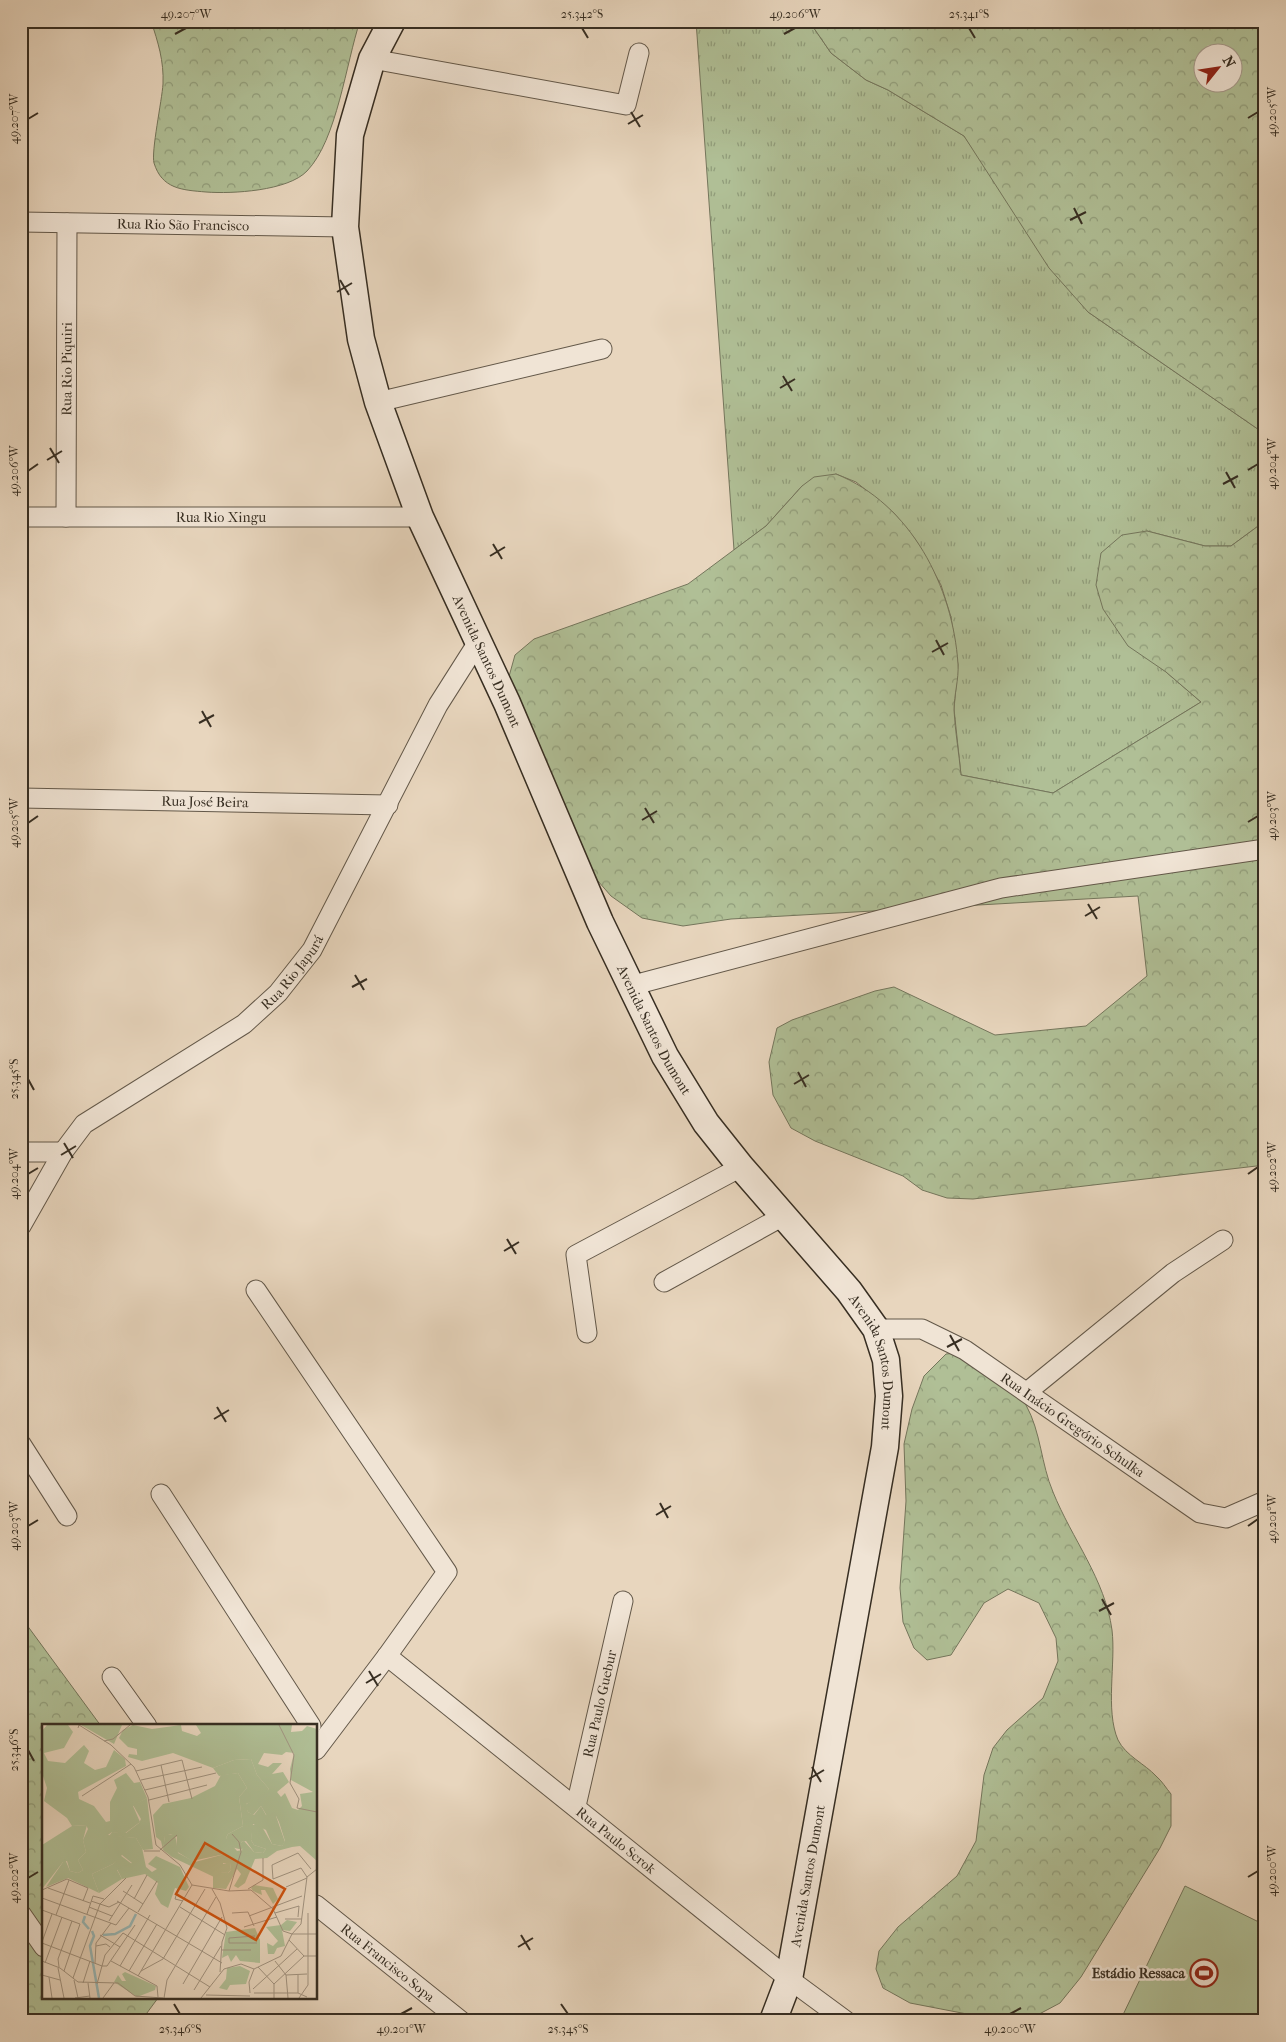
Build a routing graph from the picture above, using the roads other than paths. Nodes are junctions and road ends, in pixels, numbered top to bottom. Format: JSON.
{"nodes":[{"id":1,"x":392,"y":21,"type":"edge"},
{"id":2,"x":639,"y":53,"type":"dead end"},
{"id":3,"x":372,"y":59,"type":"junction"},
{"id":4,"x":21,"y":222,"type":"edge"},
{"id":5,"x":68,"y":223,"type":"junction"},
{"id":6,"x":345,"y":227,"type":"junction"},
{"id":7,"x":602,"y":349,"type":"dead end"},
{"id":8,"x":378,"y":402,"type":"junction"},
{"id":9,"x":21,"y":517,"type":"edge"},
{"id":10,"x":66,"y":517,"type":"junction"},
{"id":11,"x":420,"y":517,"type":"junction"},
{"id":12,"x":478,"y":642,"type":"junction"},
{"id":13,"x":21,"y":798,"type":"edge"},
{"id":14,"x":388,"y":805,"type":"junction"},
{"id":15,"x":1265,"y":849,"type":"edge"},
{"id":16,"x":630,"y":986,"type":"junction"},
{"id":17,"x":21,"y":1152,"type":"edge"},
{"id":18,"x":63,"y":1152,"type":"junction"},
{"id":19,"x":740,"y":1167,"type":"junction"},
{"id":20,"x":785,"y":1215,"type":"junction"},
{"id":21,"x":21,"y":1226,"type":"edge"},
{"id":22,"x":1223,"y":1240,"type":"dead end"},
{"id":23,"x":664,"y":1282,"type":"dead end"},
{"id":24,"x":256,"y":1290,"type":"dead end"},
{"id":25,"x":876,"y":1329,"type":"junction"},
{"id":26,"x":587,"y":1333,"type":"dead end"},
{"id":27,"x":1027,"y":1392,"type":"junction"},
{"id":28,"x":21,"y":1444,"type":"edge"},
{"id":29,"x":161,"y":1494,"type":"dead end"},
{"id":30,"x":1265,"y":1501,"type":"edge"},
{"id":31,"x":67,"y":1516,"type":"dead end"},
{"id":32,"x":623,"y":1601,"type":"dead end"},
{"id":33,"x":387,"y":1656,"type":"junction"},
{"id":34,"x":112,"y":1678,"type":"dead end"},
{"id":35,"x":146,"y":1724,"type":"edge"},
{"id":36,"x":310,"y":1724,"type":"edge"},
{"id":37,"x":318,"y":1742,"type":"edge"},
{"id":38,"x":576,"y":1806,"type":"junction"},
{"id":39,"x":318,"y":1907,"type":"edge"},
{"id":40,"x":21,"y":1914,"type":"edge"},
{"id":41,"x":42,"y":1943,"type":"edge"},
{"id":42,"x":790,"y":1979,"type":"junction"},
{"id":43,"x":461,"y":2021,"type":"edge"},
{"id":44,"x":773,"y":2021,"type":"edge"},
{"id":45,"x":846,"y":2021,"type":"edge"}],
"edges":[{"from":1,"to":3,"type":"street","name":"Avenida Santos Dumont"},
{"from":2,"to":3,"type":"street"},
{"from":3,"to":6,"type":"street","name":"Avenida Santos Dumont"},
{"from":4,"to":5,"type":"street","name":"Rua Rio São Francisco"},
{"from":5,"to":6,"type":"street","name":"Rua Rio São Francisco"},
{"from":5,"to":10,"type":"street","name":"Rua Rio Piquiri"},
{"from":6,"to":8,"type":"street","name":"Avenida Santos Dumont"},
{"from":7,"to":8,"type":"street"},
{"from":8,"to":11,"type":"street","name":"Avenida Santos Dumont"},
{"from":9,"to":10,"type":"street","name":"Rua Rio Xingu"},
{"from":10,"to":11,"type":"street","name":"Rua Rio Xingu"},
{"from":11,"to":12,"type":"street","name":"Avenida Santos Dumont"},
{"from":12,"to":14,"type":"street","name":"Rua Rio Japurá"},
{"from":12,"to":16,"type":"street","name":"Avenida Santos Dumont"},
{"from":13,"to":14,"type":"street","name":"Rua José Beira"},
{"from":14,"to":18,"type":"street","name":"Rua Rio Japurá"},
{"from":15,"to":16,"type":"street"},
{"from":16,"to":19,"type":"street","name":"Avenida Santos Dumont"},
{"from":17,"to":18,"type":"street"},
{"from":18,"to":21,"type":"street","name":"Rua Rio Japurá"},
{"from":19,"to":20,"type":"street","name":"Avenida Santos Dumont"},
{"from":19,"to":26,"type":"street"},
{"from":20,"to":23,"type":"street"},
{"from":20,"to":25,"type":"street","name":"Avenida Santos Dumont"},
{"from":22,"to":27,"type":"street"},
{"from":24,"to":33,"type":"street"},
{"from":25,"to":27,"type":"street","name":"Rua Inácio Gregório Schulka"},
{"from":25,"to":42,"type":"street","name":"Avenida Santos Dumont"},
{"from":27,"to":30,"type":"street","name":"Rua Inácio Gregório Schulka"},
{"from":28,"to":31,"type":"street"},
{"from":29,"to":36,"type":"street"},
{"from":32,"to":38,"type":"street","name":"Rua Paulo Guebur"},
{"from":33,"to":37,"type":"street"},
{"from":33,"to":38,"type":"street","name":"Rua Paulo Scrok"},
{"from":34,"to":35,"type":"street"},
{"from":38,"to":42,"type":"street","name":"Rua Paulo Scrok"},
{"from":39,"to":43,"type":"street","name":"Rua Francisco Sopa"},
{"from":40,"to":41,"type":"street"},
{"from":42,"to":44,"type":"street","name":"Avenida Santos Dumont"},
{"from":42,"to":45,"type":"street","name":"Rua Paulo Scrok"}]}
